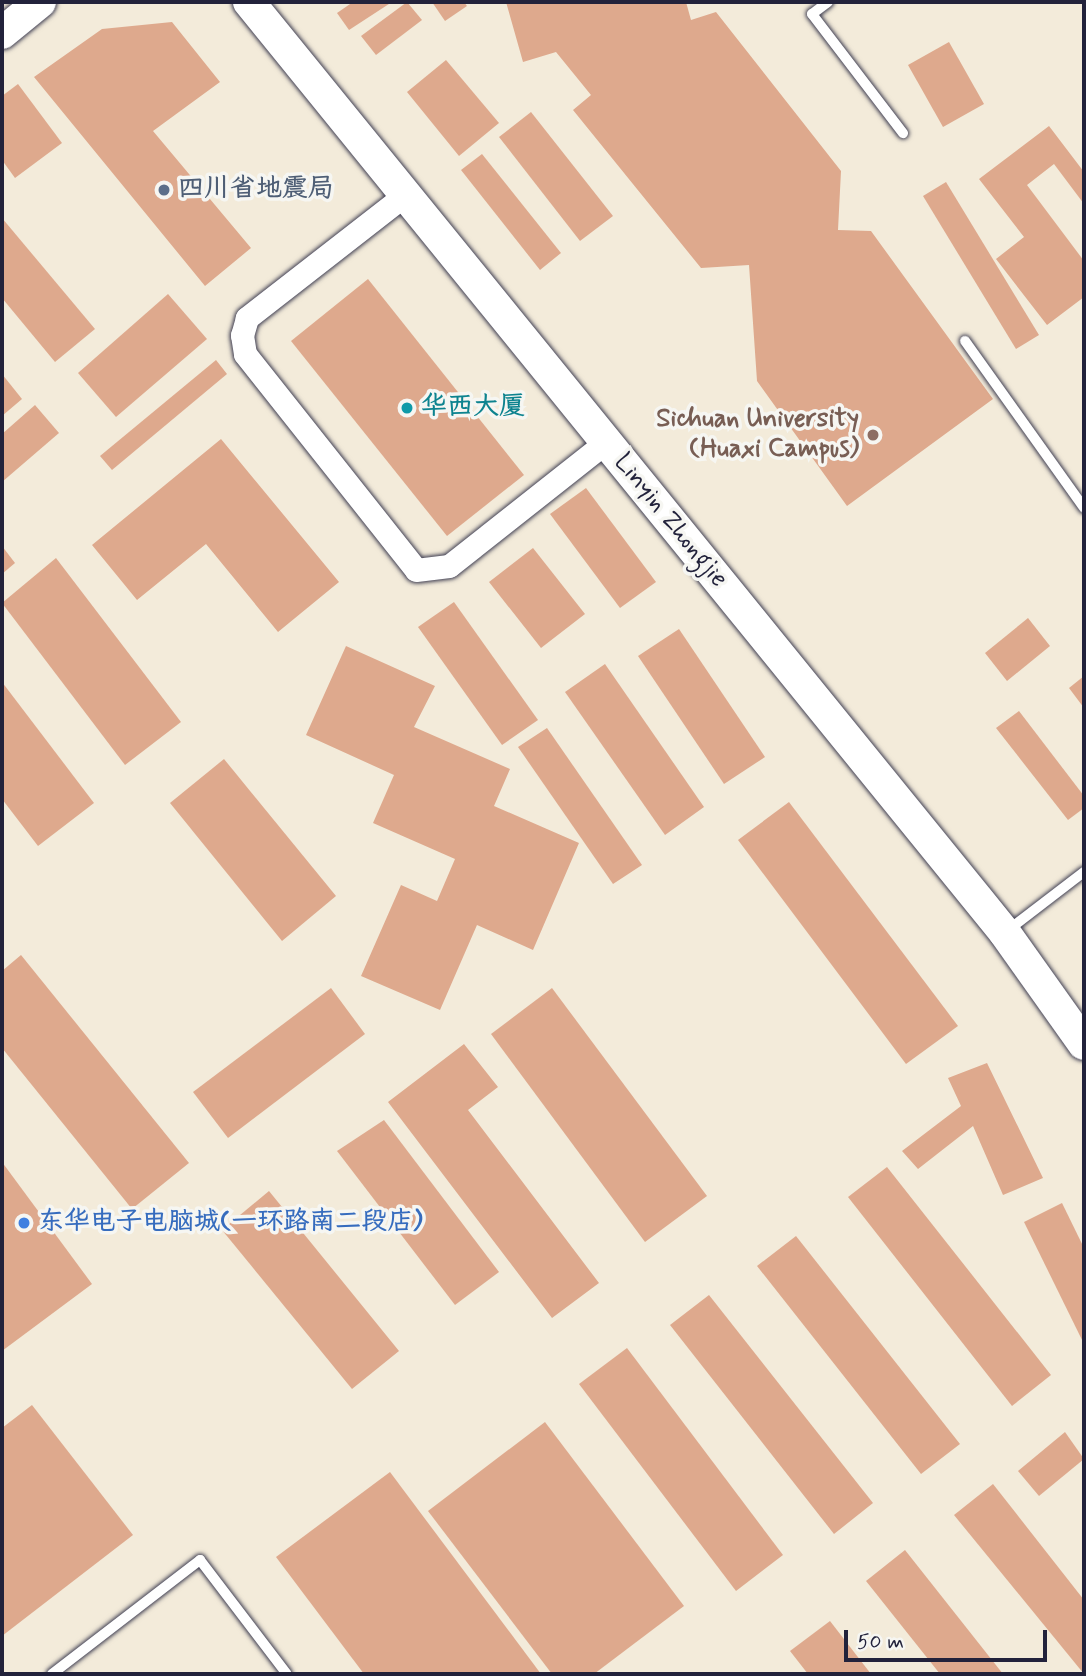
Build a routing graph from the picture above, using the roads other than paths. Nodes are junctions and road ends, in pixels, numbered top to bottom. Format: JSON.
{"nodes":[{"id":1,"x":40,"y":2,"type":"edge"},
{"id":2,"x":249,"y":2,"type":"edge"},
{"id":3,"x":828,"y":2,"type":"edge"},
{"id":4,"x":2,"y":33,"type":"edge"},
{"id":5,"x":903,"y":133,"type":"dead end"},
{"id":6,"x":406,"y":194,"type":"junction"},
{"id":7,"x":965,"y":341,"type":"dead end"},
{"id":8,"x":606,"y":442,"type":"junction"},
{"id":9,"x":1084,"y":508,"type":"edge"},
{"id":10,"x":1084,"y":872,"type":"edge"},
{"id":11,"x":1005,"y":933,"type":"junction"},
{"id":12,"x":1084,"y":1044,"type":"edge"},
{"id":13,"x":52,"y":1674,"type":"edge"},
{"id":14,"x":287,"y":1674,"type":"edge"}],
"edges":[{"from":1,"to":4,"type":"street"},
{"from":2,"to":6,"type":"street","name":"Linyin Zhongjie"},
{"from":3,"to":5,"type":"lane"},
{"from":6,"to":8,"type":"street","name":"Linyin Zhongjie"},
{"from":6,"to":8,"type":"street"},
{"from":7,"to":9,"type":"lane"},
{"from":8,"to":11,"type":"street","name":"Linyin Zhongjie"},
{"from":10,"to":11,"type":"lane"},
{"from":11,"to":12,"type":"street","name":"Linyin Zhongjie"},
{"from":13,"to":14,"type":"lane"}]}
